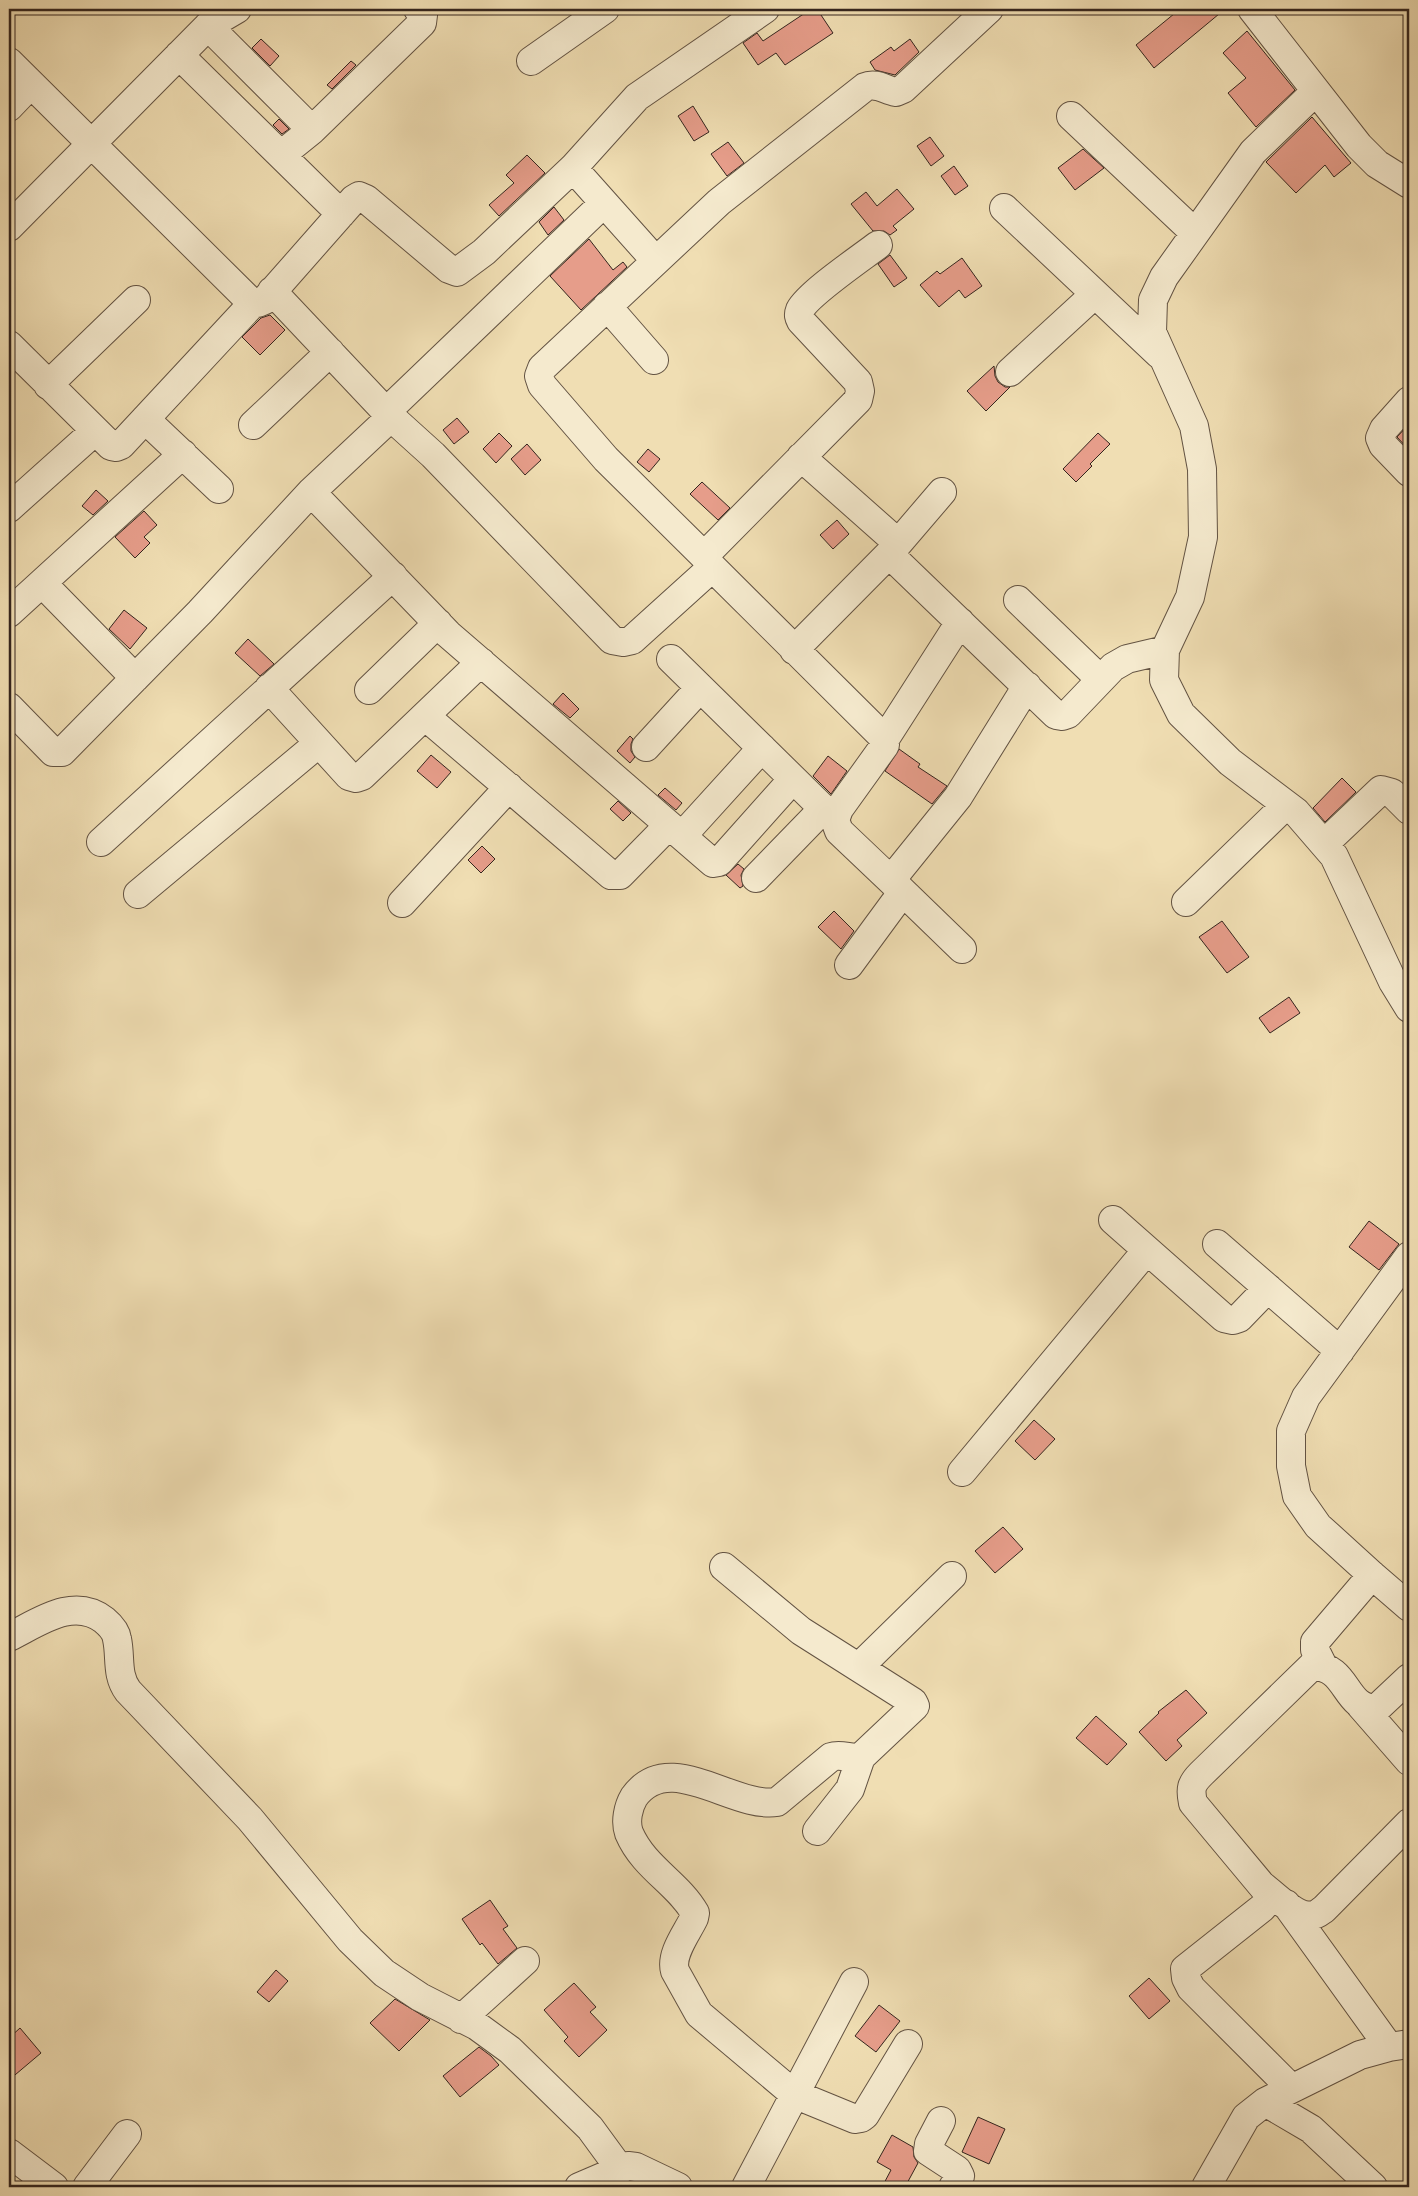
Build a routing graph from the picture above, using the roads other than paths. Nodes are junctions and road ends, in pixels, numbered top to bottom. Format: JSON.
{"nodes":[{"id":1,"x":237,"y":9,"type":"edge"},
{"id":2,"x":418,"y":9,"type":"edge"},
{"id":3,"x":605,"y":9,"type":"edge"},
{"id":4,"x":765,"y":9,"type":"edge"},
{"id":5,"x":989,"y":9,"type":"edge"},
{"id":6,"x":1259,"y":12,"type":"edge"},
{"id":7,"x":208,"y":26,"type":"junction"},
{"id":8,"x":179,"y":55,"type":"junction"},
{"id":9,"x":531,"y":61,"type":"dead end"},
{"id":10,"x":9,"y":62,"type":"edge"},
{"id":11,"x":31,"y":84,"type":"junction"},
{"id":12,"x":1316,"y":91,"type":"junction"},
{"id":13,"x":9,"y":107,"type":"edge"},
{"id":14,"x":1071,"y":116,"type":"dead end"},
{"id":15,"x":312,"y":130,"type":"junction"},
{"id":16,"x":92,"y":143,"type":"junction"},
{"id":17,"x":281,"y":155,"type":"junction"},
{"id":18,"x":573,"y":168,"type":"junction"},
{"id":19,"x":1407,"y":176,"type":"edge"},
{"id":20,"x":604,"y":203,"type":"junction"},
{"id":21,"x":1004,"y":208,"type":"dead end"},
{"id":22,"x":341,"y":214,"type":"junction"},
{"id":23,"x":9,"y":227,"type":"edge"},
{"id":24,"x":1195,"y":233,"type":"junction"},
{"id":25,"x":878,"y":246,"type":"dead end"},
{"id":26,"x":655,"y":260,"type":"junction"},
{"id":27,"x":1095,"y":294,"type":"junction"},
{"id":28,"x":263,"y":296,"type":"junction"},
{"id":29,"x":136,"y":300,"type":"dead end"},
{"id":30,"x":607,"y":306,"type":"junction"},
{"id":31,"x":330,"y":352,"type":"junction"},
{"id":32,"x":1163,"y":358,"type":"junction"},
{"id":33,"x":14,"y":359,"type":"edge"},
{"id":34,"x":654,"y":360,"type":"dead end"},
{"id":35,"x":1010,"y":372,"type":"dead end"},
{"id":36,"x":48,"y":385,"type":"junction"},
{"id":37,"x":1409,"y":401,"type":"edge"},
{"id":38,"x":388,"y":415,"type":"junction"},
{"id":39,"x":146,"y":419,"type":"junction"},
{"id":40,"x":254,"y":425,"type":"dead end"},
{"id":41,"x":96,"y":431,"type":"junction"},
{"id":42,"x":182,"y":454,"type":"junction"},
{"id":43,"x":801,"y":457,"type":"junction"},
{"id":44,"x":1409,"y":472,"type":"edge"},
{"id":45,"x":220,"y":489,"type":"dead end"},
{"id":46,"x":311,"y":492,"type":"junction"},
{"id":47,"x":942,"y":492,"type":"dead end"},
{"id":48,"x":9,"y":508,"type":"edge"},
{"id":49,"x":893,"y":549,"type":"junction"},
{"id":50,"x":707,"y":561,"type":"junction"},
{"id":51,"x":393,"y":576,"type":"junction"},
{"id":52,"x":42,"y":583,"type":"junction"},
{"id":53,"x":1018,"y":600,"type":"dead end"},
{"id":54,"x":9,"y":613,"type":"edge"},
{"id":55,"x":960,"y":622,"type":"junction"},
{"id":56,"x":438,"y":623,"type":"junction"},
{"id":57,"x":794,"y":650,"type":"junction"},
{"id":58,"x":1165,"y":650,"type":"junction"},
{"id":59,"x":671,"y":659,"type":"dead end"},
{"id":60,"x":481,"y":662,"type":"junction"},
{"id":61,"x":135,"y":678,"type":"junction"},
{"id":62,"x":1100,"y":679,"type":"junction"},
{"id":63,"x":1027,"y":686,"type":"junction"},
{"id":64,"x":269,"y":688,"type":"junction"},
{"id":65,"x":700,"y":688,"type":"junction"},
{"id":66,"x":369,"y":690,"type":"dead end"},
{"id":67,"x":9,"y":707,"type":"edge"},
{"id":68,"x":425,"y":716,"type":"junction"},
{"id":69,"x":885,"y":739,"type":"junction"},
{"id":70,"x":319,"y":743,"type":"junction"},
{"id":71,"x":646,"y":746,"type":"dead end"},
{"id":72,"x":762,"y":748,"type":"junction"},
{"id":73,"x":793,"y":779,"type":"junction"},
{"id":74,"x":509,"y":787,"type":"junction"},
{"id":75,"x":1286,"y":804,"type":"junction"},
{"id":76,"x":1409,"y":810,"type":"edge"},
{"id":77,"x":829,"y":814,"type":"junction"},
{"id":78,"x":675,"y":830,"type":"junction"},
{"id":79,"x":101,"y":842,"type":"dead end"},
{"id":80,"x":1324,"y":844,"type":"junction"},
{"id":81,"x":756,"y":878,"type":"dead end"},
{"id":82,"x":895,"y":884,"type":"junction"},
{"id":83,"x":138,"y":894,"type":"dead end"},
{"id":84,"x":1186,"y":902,"type":"dead end"},
{"id":85,"x":402,"y":904,"type":"dead end"},
{"id":86,"x":962,"y":949,"type":"dead end"},
{"id":87,"x":849,"y":965,"type":"dead end"},
{"id":88,"x":1400,"y":971,"type":"edge"},
{"id":89,"x":1409,"y":1008,"type":"edge"},
{"id":90,"x":1113,"y":1220,"type":"dead end"},
{"id":91,"x":1217,"y":1244,"type":"dead end"},
{"id":92,"x":1147,"y":1250,"type":"junction"},
{"id":93,"x":1408,"y":1259,"type":"edge"},
{"id":94,"x":1268,"y":1288,"type":"junction"},
{"id":95,"x":1340,"y":1351,"type":"junction"},
{"id":96,"x":962,"y":1472,"type":"dead end"},
{"id":97,"x":724,"y":1566,"type":"dead end"},
{"id":98,"x":1372,"y":1575,"type":"junction"},
{"id":99,"x":952,"y":1576,"type":"dead end"},
{"id":100,"x":1409,"y":1606,"type":"edge"},
{"id":101,"x":9,"y":1637,"type":"edge"},
{"id":102,"x":859,"y":1666,"type":"junction"},
{"id":103,"x":1323,"y":1666,"type":"junction"},
{"id":104,"x":1409,"y":1678,"type":"edge"},
{"id":105,"x":1361,"y":1706,"type":"junction"},
{"id":106,"x":862,"y":1757,"type":"junction"},
{"id":107,"x":1409,"y":1761,"type":"edge"},
{"id":108,"x":1409,"y":1823,"type":"edge"},
{"id":109,"x":817,"y":1831,"type":"dead end"},
{"id":110,"x":1264,"y":1887,"type":"junction"},
{"id":111,"x":1286,"y":1904,"type":"junction"},
{"id":112,"x":526,"y":1961,"type":"dead end"},
{"id":113,"x":854,"y":1982,"type":"dead end"},
{"id":114,"x":461,"y":2019,"type":"junction"},
{"id":115,"x":908,"y":2044,"type":"dead end"},
{"id":116,"x":1399,"y":2045,"type":"edge"},
{"id":117,"x":1291,"y":2088,"type":"junction"},
{"id":118,"x":790,"y":2100,"type":"junction"},
{"id":119,"x":1265,"y":2102,"type":"junction"},
{"id":120,"x":941,"y":2121,"type":"dead end"},
{"id":121,"x":127,"y":2134,"type":"dead end"},
{"id":122,"x":9,"y":2153,"type":"edge"},
{"id":123,"x":620,"y":2169,"type":"junction"},
{"id":124,"x":54,"y":2187,"type":"edge"},
{"id":125,"x":87,"y":2187,"type":"edge"},
{"id":126,"x":579,"y":2187,"type":"edge"},
{"id":127,"x":678,"y":2187,"type":"edge"},
{"id":128,"x":746,"y":2187,"type":"edge"},
{"id":129,"x":953,"y":2187,"type":"edge"},
{"id":130,"x":1206,"y":2187,"type":"edge"},
{"id":131,"x":1373,"y":2187,"type":"edge"}],
"edges":[{"from":1,"to":7,"type":"street"},
{"from":2,"to":15,"type":"street"},
{"from":3,"to":9,"type":"street"},
{"from":4,"to":18,"type":"street"},
{"from":5,"to":26,"type":"street"},
{"from":6,"to":12,"type":"street"},
{"from":7,"to":8,"type":"street"},
{"from":7,"to":15,"type":"street"},
{"from":8,"to":16,"type":"street"},
{"from":8,"to":17,"type":"street"},
{"from":10,"to":11,"type":"street"},
{"from":11,"to":13,"type":"street"},
{"from":11,"to":16,"type":"street"},
{"from":12,"to":19,"type":"street"},
{"from":12,"to":24,"type":"street"},
{"from":14,"to":24,"type":"street"},
{"from":15,"to":17,"type":"street"},
{"from":16,"to":23,"type":"street"},
{"from":16,"to":28,"type":"street"},
{"from":17,"to":22,"type":"street"},
{"from":18,"to":20,"type":"street"},
{"from":18,"to":22,"type":"street"},
{"from":20,"to":26,"type":"street"},
{"from":20,"to":38,"type":"street"},
{"from":21,"to":27,"type":"street"},
{"from":22,"to":28,"type":"street"},
{"from":24,"to":32,"type":"street"},
{"from":25,"to":43,"type":"street"},
{"from":26,"to":30,"type":"street"},
{"from":27,"to":32,"type":"street"},
{"from":27,"to":35,"type":"street"},
{"from":28,"to":31,"type":"street"},
{"from":28,"to":39,"type":"street"},
{"from":29,"to":36,"type":"street"},
{"from":30,"to":34,"type":"street"},
{"from":30,"to":50,"type":"street"},
{"from":31,"to":38,"type":"street"},
{"from":31,"to":40,"type":"street"},
{"from":32,"to":58,"type":"street"},
{"from":33,"to":36,"type":"street"},
{"from":36,"to":41,"type":"street"},
{"from":37,"to":44,"type":"street"},
{"from":38,"to":46,"type":"street"},
{"from":38,"to":50,"type":"street"},
{"from":39,"to":41,"type":"street"},
{"from":39,"to":42,"type":"street"},
{"from":41,"to":48,"type":"street"},
{"from":42,"to":45,"type":"street"},
{"from":42,"to":52,"type":"street"},
{"from":43,"to":49,"type":"street"},
{"from":43,"to":50,"type":"street"},
{"from":46,"to":51,"type":"street"},
{"from":46,"to":61,"type":"street"},
{"from":47,"to":49,"type":"street"},
{"from":49,"to":55,"type":"street"},
{"from":49,"to":57,"type":"street"},
{"from":50,"to":57,"type":"street"},
{"from":51,"to":56,"type":"street"},
{"from":51,"to":64,"type":"street"},
{"from":52,"to":54,"type":"street"},
{"from":52,"to":61,"type":"street"},
{"from":53,"to":62,"type":"street"},
{"from":55,"to":63,"type":"street"},
{"from":55,"to":69,"type":"street"},
{"from":56,"to":60,"type":"street"},
{"from":56,"to":66,"type":"street"},
{"from":57,"to":69,"type":"street"},
{"from":58,"to":62,"type":"street"},
{"from":58,"to":75,"type":"street"},
{"from":59,"to":65,"type":"street"},
{"from":60,"to":68,"type":"street"},
{"from":60,"to":78,"type":"street"},
{"from":61,"to":67,"type":"street"},
{"from":62,"to":63,"type":"street"},
{"from":63,"to":82,"type":"street"},
{"from":64,"to":70,"type":"street"},
{"from":64,"to":79,"type":"street"},
{"from":65,"to":71,"type":"street"},
{"from":65,"to":72,"type":"street"},
{"from":68,"to":70,"type":"street"},
{"from":68,"to":74,"type":"street"},
{"from":69,"to":77,"type":"street"},
{"from":70,"to":83,"type":"street"},
{"from":72,"to":73,"type":"street"},
{"from":72,"to":78,"type":"street"},
{"from":73,"to":77,"type":"street"},
{"from":73,"to":78,"type":"street"},
{"from":74,"to":78,"type":"street"},
{"from":74,"to":85,"type":"street"},
{"from":75,"to":80,"type":"street"},
{"from":75,"to":84,"type":"street"},
{"from":76,"to":80,"type":"street"},
{"from":77,"to":81,"type":"street"},
{"from":77,"to":82,"type":"street"},
{"from":80,"to":88,"type":"street"},
{"from":82,"to":86,"type":"street"},
{"from":82,"to":87,"type":"street"},
{"from":88,"to":89,"type":"street"},
{"from":90,"to":92,"type":"street"},
{"from":91,"to":94,"type":"street"},
{"from":92,"to":94,"type":"street"},
{"from":92,"to":96,"type":"street"},
{"from":93,"to":95,"type":"street"},
{"from":94,"to":95,"type":"street"},
{"from":95,"to":98,"type":"street"},
{"from":97,"to":102,"type":"street"},
{"from":98,"to":100,"type":"street"},
{"from":98,"to":103,"type":"street"},
{"from":99,"to":102,"type":"street"},
{"from":101,"to":114,"type":"street"},
{"from":102,"to":106,"type":"street"},
{"from":103,"to":105,"type":"street"},
{"from":103,"to":110,"type":"street"},
{"from":104,"to":105,"type":"street"},
{"from":105,"to":107,"type":"street"},
{"from":106,"to":109,"type":"street"},
{"from":106,"to":118,"type":"street"},
{"from":108,"to":111,"type":"street"},
{"from":110,"to":111,"type":"street"},
{"from":110,"to":117,"type":"street"},
{"from":111,"to":116,"type":"street"},
{"from":112,"to":114,"type":"street"},
{"from":113,"to":118,"type":"street"},
{"from":114,"to":123,"type":"street"},
{"from":115,"to":118,"type":"street"},
{"from":116,"to":117,"type":"street"},
{"from":117,"to":119,"type":"street"},
{"from":118,"to":128,"type":"street"},
{"from":119,"to":130,"type":"street"},
{"from":119,"to":131,"type":"street"},
{"from":120,"to":129,"type":"street"},
{"from":121,"to":125,"type":"street"},
{"from":122,"to":124,"type":"street"},
{"from":123,"to":126,"type":"street"},
{"from":123,"to":127,"type":"street"}]}
